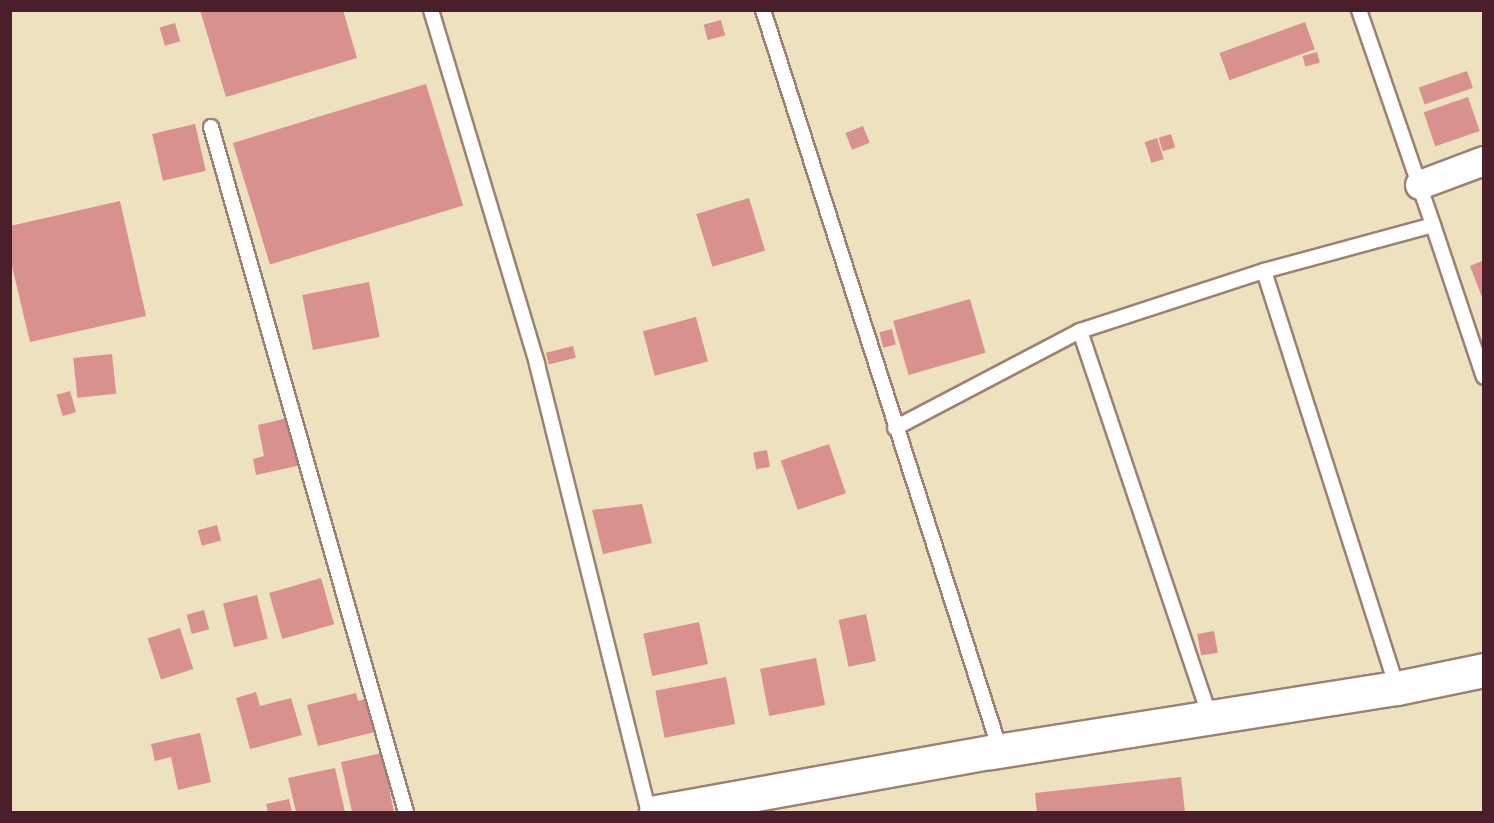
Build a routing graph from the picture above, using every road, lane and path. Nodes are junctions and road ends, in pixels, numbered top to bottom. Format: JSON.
{"nodes":[{"id":1,"x":431,"y":10,"type":"edge"},
{"id":2,"x":763,"y":10,"type":"edge"},
{"id":3,"x":1359,"y":10,"type":"edge"},
{"id":4,"x":211,"y":127,"type":"dead end"},
{"id":5,"x":1484,"y":161,"type":"edge"},
{"id":6,"x":1420,"y":185,"type":"junction"},
{"id":7,"x":1433,"y":225,"type":"junction"},
{"id":8,"x":1264,"y":271,"type":"junction"},
{"id":9,"x":1080,"y":331,"type":"junction"},
{"id":10,"x":1484,"y":377,"type":"edge"},
{"id":11,"x":895,"y":428,"type":"junction"},
{"id":12,"x":1484,"y":670,"type":"edge"},
{"id":13,"x":1397,"y":688,"type":"junction"},
{"id":14,"x":1210,"y":718,"type":"junction"},
{"id":15,"x":1000,"y":750,"type":"junction"},
{"id":16,"x":405,"y":813,"type":"edge"},
{"id":17,"x":650,"y":813,"type":"edge"},
{"id":18,"x":656,"y":813,"type":"edge"}],
"edges":[{"from":1,"to":17,"type":"lane"},
{"from":2,"to":11,"type":"lane"},
{"from":3,"to":6,"type":"lane"},
{"from":4,"to":16,"type":"lane"},
{"from":5,"to":6,"type":"street"},
{"from":6,"to":7,"type":"lane"},
{"from":7,"to":8,"type":"lane"},
{"from":7,"to":10,"type":"lane"},
{"from":8,"to":9,"type":"lane"},
{"from":8,"to":13,"type":"lane"},
{"from":9,"to":11,"type":"lane"},
{"from":9,"to":14,"type":"lane"},
{"from":11,"to":15,"type":"lane"},
{"from":12,"to":13,"type":"street"},
{"from":13,"to":14,"type":"street"},
{"from":14,"to":15,"type":"street"},
{"from":15,"to":18,"type":"street"}]}
